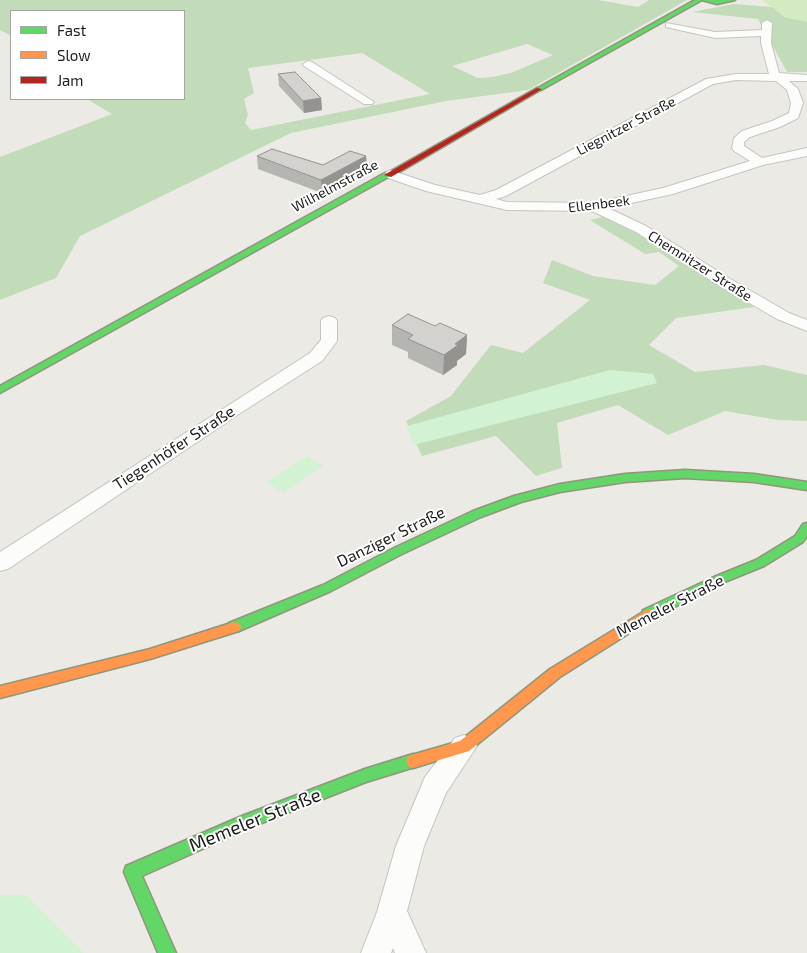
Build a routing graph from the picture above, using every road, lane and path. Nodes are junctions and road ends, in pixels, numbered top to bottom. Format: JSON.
{"nodes":[{"id":1,"x":705,"y":0,"type":"edge"},
{"id":2,"x":732,"y":0,"type":"edge"},
{"id":3,"x":669,"y":25,"type":"dead end"},
{"id":4,"x":308,"y":64,"type":"dead end"},
{"id":5,"x":778,"y":78,"type":"junction"},
{"id":6,"x":807,"y":78,"type":"edge"},
{"id":7,"x":368,"y":102,"type":"dead end"},
{"id":8,"x":807,"y":152,"type":"edge"},
{"id":9,"x":760,"y":162,"type":"junction"},
{"id":10,"x":390,"y":174,"type":"junction"},
{"id":11,"x":480,"y":200,"type":"junction"},
{"id":12,"x":594,"y":207,"type":"junction"},
{"id":13,"x":329,"y":321,"type":"dead end"},
{"id":14,"x":807,"y":326,"type":"edge"},
{"id":15,"x":0,"y":390,"type":"edge"},
{"id":16,"x":807,"y":486,"type":"edge"},
{"id":17,"x":807,"y":527,"type":"edge"},
{"id":18,"x":0,"y":563,"type":"edge"},
{"id":19,"x":0,"y":692,"type":"edge"},
{"id":20,"x":464,"y":746,"type":"junction"},
{"id":21,"x":392,"y":912,"type":"junction"},
{"id":22,"x":167,"y":953,"type":"edge"},
{"id":23,"x":376,"y":953,"type":"edge"},
{"id":24,"x":411,"y":953,"type":"edge"}],
"edges":[{"from":1,"to":2,"type":"main road"},
{"from":1,"to":10,"type":"main road","name":"Wilhelmstraße"},
{"from":3,"to":5,"type":"street"},
{"from":4,"to":7,"type":"street"},
{"from":5,"to":6,"type":"street","name":"Liegnitzer Straße"},
{"from":5,"to":9,"type":"street"},
{"from":5,"to":11,"type":"street","name":"Liegnitzer Straße"},
{"from":8,"to":9,"type":"street","name":"Ellenbeek"},
{"from":9,"to":12,"type":"street","name":"Ellenbeek"},
{"from":10,"to":11,"type":"street","name":"Ellenbeek"},
{"from":10,"to":15,"type":"main road","name":"Wilhelmstraße"},
{"from":11,"to":12,"type":"street","name":"Ellenbeek"},
{"from":12,"to":14,"type":"street","name":"Chemnitzer Straße"},
{"from":13,"to":18,"type":"street","name":"Tiegenhöfer Straße"},
{"from":16,"to":19,"type":"main road","name":"Danziger Straße"},
{"from":17,"to":20,"type":"main road","name":"Memeler Straße"},
{"from":20,"to":21,"type":"street","name":"Memeler Straße"},
{"from":20,"to":22,"type":"main road","name":"Memeler Straße"},
{"from":21,"to":23,"type":"street","name":"Memeler Straße"},
{"from":21,"to":24,"type":"street"}]}
